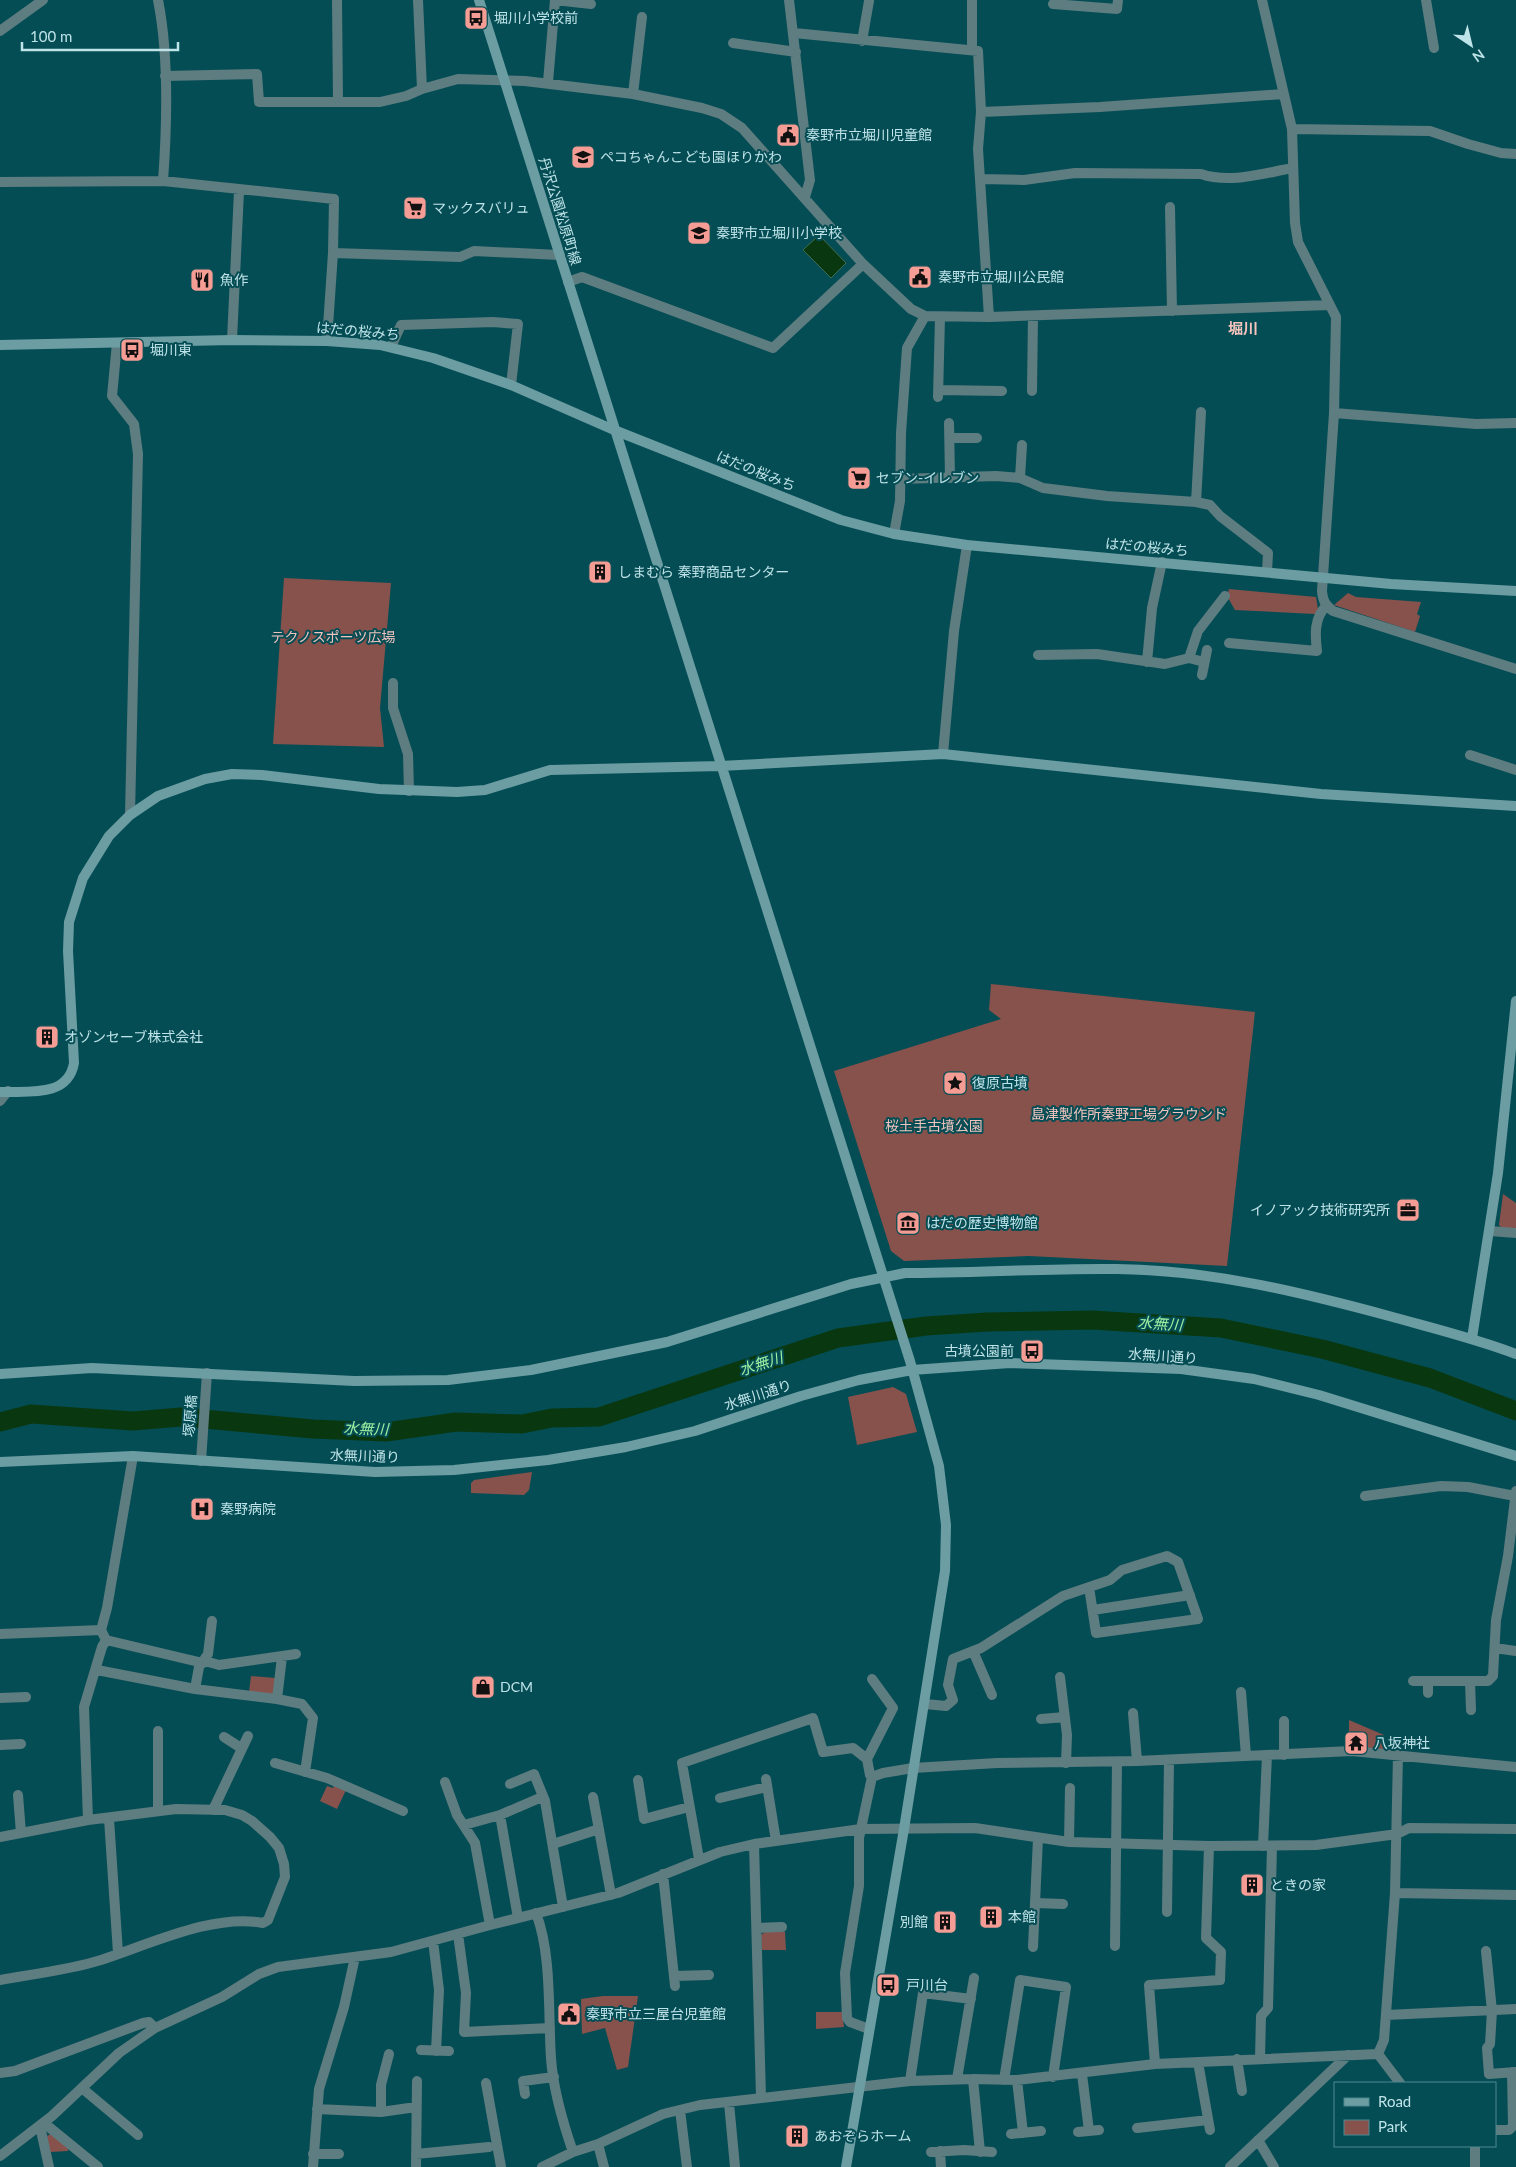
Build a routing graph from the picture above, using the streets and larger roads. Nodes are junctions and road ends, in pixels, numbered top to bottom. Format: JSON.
{"nodes":[{"id":1,"x":43,"y":0,"type":"edge"},
{"id":2,"x":158,"y":0,"type":"edge"},
{"id":3,"x":337,"y":0,"type":"edge"},
{"id":4,"x":418,"y":0,"type":"edge"},
{"id":5,"x":479,"y":0,"type":"edge"},
{"id":6,"x":555,"y":0,"type":"edge"},
{"id":7,"x":789,"y":0,"type":"edge"},
{"id":8,"x":864,"y":0,"type":"edge"},
{"id":9,"x":972,"y":0,"type":"edge"},
{"id":10,"x":1118,"y":0,"type":"edge"},
{"id":11,"x":1262,"y":0,"type":"edge"},
{"id":12,"x":1426,"y":0,"type":"edge"},
{"id":13,"x":873,"y":1,"type":"edge"},
{"id":14,"x":591,"y":4,"type":"dead end"},
{"id":15,"x":1053,"y":4,"type":"dead end"},
{"id":16,"x":642,"y":16,"type":"dead end"},
{"id":17,"x":0,"y":30,"type":"edge"},
{"id":18,"x":794,"y":33,"type":"junction"},
{"id":19,"x":862,"y":41,"type":"junction"},
{"id":20,"x":733,"y":43,"type":"dead end"},
{"id":21,"x":1434,"y":48,"type":"dead end"},
{"id":22,"x":972,"y":50,"type":"junction"},
{"id":23,"x":796,"y":52,"type":"junction"},
{"id":24,"x":165,"y":76,"type":"junction"},
{"id":25,"x":506,"y":81,"type":"junction"},
{"id":26,"x":548,"y":82,"type":"junction"},
{"id":27,"x":422,"y":89,"type":"junction"},
{"id":28,"x":633,"y":94,"type":"junction"},
{"id":29,"x":1283,"y":94,"type":"junction"},
{"id":30,"x":338,"y":102,"type":"junction"},
{"id":31,"x":980,"y":112,"type":"junction"},
{"id":32,"x":1292,"y":129,"type":"junction"},
{"id":33,"x":1516,"y":154,"type":"edge"},
{"id":34,"x":1293,"y":168,"type":"junction"},
{"id":35,"x":981,"y":179,"type":"junction"},
{"id":36,"x":163,"y":181,"type":"junction"},
{"id":37,"x":0,"y":182,"type":"edge"},
{"id":38,"x":239,"y":191,"type":"junction"},
{"id":39,"x":805,"y":197,"type":"junction"},
{"id":40,"x":1170,"y":207,"type":"dead end"},
{"id":41,"x":333,"y":253,"type":"junction"},
{"id":42,"x":559,"y":255,"type":"junction"},
{"id":43,"x":863,"y":264,"type":"junction"},
{"id":44,"x":568,"y":282,"type":"junction"},
{"id":45,"x":1330,"y":305,"type":"junction"},
{"id":46,"x":1172,"y":311,"type":"junction"},
{"id":47,"x":925,"y":316,"type":"junction"},
{"id":48,"x":1033,"y":316,"type":"junction"},
{"id":49,"x":940,"y":317,"type":"junction"},
{"id":50,"x":989,"y":317,"type":"junction"},
{"id":51,"x":232,"y":340,"type":"junction"},
{"id":52,"x":326,"y":341,"type":"junction"},
{"id":53,"x":117,"y":343,"type":"junction"},
{"id":54,"x":0,"y":345,"type":"edge"},
{"id":55,"x":391,"y":347,"type":"junction"},
{"id":56,"x":511,"y":385,"type":"junction"},
{"id":57,"x":1002,"y":391,"type":"dead end"},
{"id":58,"x":1032,"y":391,"type":"dead end"},
{"id":59,"x":1201,"y":412,"type":"dead end"},
{"id":60,"x":1334,"y":413,"type":"junction"},
{"id":61,"x":949,"y":423,"type":"dead end"},
{"id":62,"x":1516,"y":423,"type":"edge"},
{"id":63,"x":614,"y":430,"type":"junction"},
{"id":64,"x":950,"y":438,"type":"junction"},
{"id":65,"x":977,"y":438,"type":"dead end"},
{"id":66,"x":1022,"y":445,"type":"dead end"},
{"id":67,"x":950,"y":478,"type":"junction"},
{"id":68,"x":1020,"y":478,"type":"junction"},
{"id":69,"x":900,"y":479,"type":"junction"},
{"id":70,"x":1196,"y":502,"type":"junction"},
{"id":71,"x":894,"y":534,"type":"junction"},
{"id":72,"x":967,"y":544,"type":"junction"},
{"id":73,"x":1162,"y":562,"type":"junction"},
{"id":74,"x":1267,"y":572,"type":"junction"},
{"id":75,"x":1324,"y":578,"type":"junction"},
{"id":76,"x":1516,"y":591,"type":"edge"},
{"id":77,"x":1225,"y":596,"type":"dead end"},
{"id":78,"x":1326,"y":606,"type":"junction"},
{"id":79,"x":1229,"y":643,"type":"dead end"},
{"id":80,"x":1207,"y":650,"type":"dead end"},
{"id":81,"x":1038,"y":655,"type":"dead end"},
{"id":82,"x":1189,"y":658,"type":"junction"},
{"id":83,"x":1147,"y":662,"type":"junction"},
{"id":84,"x":1204,"y":662,"type":"junction"},
{"id":85,"x":1516,"y":670,"type":"edge"},
{"id":86,"x":1202,"y":674,"type":"dead end"},
{"id":87,"x":393,"y":683,"type":"dead end"},
{"id":88,"x":943,"y":754,"type":"junction"},
{"id":89,"x":1470,"y":755,"type":"dead end"},
{"id":90,"x":720,"y":766,"type":"junction"},
{"id":91,"x":1516,"y":770,"type":"edge"},
{"id":92,"x":409,"y":791,"type":"junction"},
{"id":93,"x":1516,"y":806,"type":"edge"},
{"id":94,"x":130,"y":815,"type":"junction"},
{"id":95,"x":1516,"y":1001,"type":"edge"},
{"id":96,"x":1515,"y":1017,"type":"edge"},
{"id":97,"x":1511,"y":1090,"type":"edge"},
{"id":98,"x":4,"y":1092,"type":"edge"},
{"id":99,"x":0,"y":1102,"type":"edge"},
{"id":100,"x":1490,"y":1231,"type":"junction"},
{"id":101,"x":1516,"y":1233,"type":"edge"},
{"id":102,"x":882,"y":1277,"type":"junction"},
{"id":103,"x":1472,"y":1338,"type":"junction"},
{"id":104,"x":1516,"y":1354,"type":"edge"},
{"id":105,"x":911,"y":1366,"type":"junction"},
{"id":106,"x":207,"y":1373,"type":"junction"},
{"id":107,"x":0,"y":1374,"type":"edge"},
{"id":108,"x":133,"y":1456,"type":"junction"},
{"id":109,"x":1516,"y":1456,"type":"edge"},
{"id":110,"x":201,"y":1461,"type":"junction"},
{"id":111,"x":0,"y":1462,"type":"edge"},
{"id":112,"x":1516,"y":1491,"type":"edge"},
{"id":113,"x":1365,"y":1496,"type":"dead end"},
{"id":114,"x":1516,"y":1496,"type":"edge"},
{"id":115,"x":1089,"y":1587,"type":"junction"},
{"id":116,"x":1190,"y":1595,"type":"junction"},
{"id":117,"x":1094,"y":1610,"type":"junction"},
{"id":118,"x":212,"y":1621,"type":"dead end"},
{"id":119,"x":102,"y":1630,"type":"junction"},
{"id":120,"x":0,"y":1634,"type":"edge"},
{"id":121,"x":106,"y":1640,"type":"junction"},
{"id":122,"x":1495,"y":1648,"type":"junction"},
{"id":123,"x":973,"y":1651,"type":"junction"},
{"id":124,"x":1516,"y":1651,"type":"edge"},
{"id":125,"x":296,"y":1654,"type":"dead end"},
{"id":126,"x":282,"y":1657,"type":"junction"},
{"id":127,"x":204,"y":1662,"type":"junction"},
{"id":128,"x":97,"y":1670,"type":"junction"},
{"id":129,"x":1060,"y":1676,"type":"dead end"},
{"id":130,"x":872,"y":1679,"type":"dead end"},
{"id":131,"x":1414,"y":1681,"type":"dead end"},
{"id":132,"x":1428,"y":1681,"type":"junction"},
{"id":133,"x":1470,"y":1681,"type":"junction"},
{"id":134,"x":195,"y":1689,"type":"junction"},
{"id":135,"x":1241,"y":1692,"type":"dead end"},
{"id":136,"x":1428,"y":1693,"type":"dead end"},
{"id":137,"x":992,"y":1695,"type":"dead end"},
{"id":138,"x":0,"y":1698,"type":"edge"},
{"id":139,"x":26,"y":1698,"type":"dead end"},
{"id":140,"x":277,"y":1699,"type":"junction"},
{"id":141,"x":925,"y":1704,"type":"junction"},
{"id":142,"x":1471,"y":1710,"type":"dead end"},
{"id":143,"x":1133,"y":1713,"type":"dead end"},
{"id":144,"x":1064,"y":1717,"type":"junction"},
{"id":145,"x":1041,"y":1719,"type":"dead end"},
{"id":146,"x":1284,"y":1721,"type":"dead end"},
{"id":147,"x":158,"y":1731,"type":"dead end"},
{"id":148,"x":248,"y":1736,"type":"dead end"},
{"id":149,"x":224,"y":1738,"type":"dead end"},
{"id":150,"x":21,"y":1744,"type":"dead end"},
{"id":151,"x":0,"y":1745,"type":"edge"},
{"id":152,"x":241,"y":1748,"type":"junction"},
{"id":153,"x":1267,"y":1755,"type":"junction"},
{"id":154,"x":1284,"y":1755,"type":"junction"},
{"id":155,"x":1398,"y":1755,"type":"junction"},
{"id":156,"x":1246,"y":1756,"type":"junction"},
{"id":157,"x":867,"y":1759,"type":"junction"},
{"id":158,"x":1169,"y":1760,"type":"junction"},
{"id":159,"x":1137,"y":1761,"type":"junction"},
{"id":160,"x":1117,"y":1762,"type":"junction"},
{"id":161,"x":276,"y":1763,"type":"dead end"},
{"id":162,"x":1066,"y":1763,"type":"junction"},
{"id":163,"x":1516,"y":1767,"type":"edge"},
{"id":164,"x":914,"y":1768,"type":"junction"},
{"id":165,"x":305,"y":1772,"type":"junction"},
{"id":166,"x":872,"y":1777,"type":"junction"},
{"id":167,"x":638,"y":1780,"type":"dead end"},
{"id":168,"x":445,"y":1782,"type":"dead end"},
{"id":169,"x":510,"y":1784,"type":"dead end"},
{"id":170,"x":1070,"y":1788,"type":"dead end"},
{"id":171,"x":18,"y":1795,"type":"dead end"},
{"id":172,"x":542,"y":1797,"type":"junction"},
{"id":173,"x":593,"y":1797,"type":"dead end"},
{"id":174,"x":720,"y":1798,"type":"dead end"},
{"id":175,"x":689,"y":1807,"type":"junction"},
{"id":176,"x":158,"y":1810,"type":"junction"},
{"id":177,"x":213,"y":1810,"type":"junction"},
{"id":178,"x":402,"y":1811,"type":"dead end"},
{"id":179,"x":500,"y":1814,"type":"junction"},
{"id":180,"x":109,"y":1819,"type":"junction"},
{"id":181,"x":88,"y":1820,"type":"junction"},
{"id":182,"x":464,"y":1826,"type":"junction"},
{"id":183,"x":599,"y":1829,"type":"junction"},
{"id":184,"x":861,"y":1829,"type":"junction"},
{"id":185,"x":904,"y":1829,"type":"junction"},
{"id":186,"x":1516,"y":1829,"type":"edge"},
{"id":187,"x":21,"y":1833,"type":"junction"},
{"id":188,"x":1397,"y":1834,"type":"junction"},
{"id":189,"x":0,"y":1837,"type":"edge"},
{"id":190,"x":1038,"y":1838,"type":"junction"},
{"id":191,"x":776,"y":1841,"type":"junction"},
{"id":192,"x":1070,"y":1842,"type":"junction"},
{"id":193,"x":552,"y":1844,"type":"junction"},
{"id":194,"x":754,"y":1844,"type":"junction"},
{"id":195,"x":1117,"y":1844,"type":"junction"},
{"id":196,"x":1168,"y":1845,"type":"junction"},
{"id":197,"x":1209,"y":1846,"type":"junction"},
{"id":198,"x":1267,"y":1846,"type":"junction"},
{"id":199,"x":699,"y":1859,"type":"junction"},
{"id":200,"x":663,"y":1874,"type":"junction"},
{"id":201,"x":1395,"y":1893,"type":"junction"},
{"id":202,"x":611,"y":1895,"type":"junction"},
{"id":203,"x":1516,"y":1895,"type":"edge"},
{"id":204,"x":1035,"y":1903,"type":"junction"},
{"id":205,"x":1063,"y":1904,"type":"dead end"},
{"id":206,"x":563,"y":1906,"type":"junction"},
{"id":207,"x":1167,"y":1912,"type":"dead end"},
{"id":208,"x":536,"y":1913,"type":"junction"},
{"id":209,"x":518,"y":1918,"type":"junction"},
{"id":210,"x":490,"y":1925,"type":"junction"},
{"id":211,"x":757,"y":1928,"type":"junction"},
{"id":212,"x":782,"y":1928,"type":"dead end"},
{"id":213,"x":458,"y":1934,"type":"junction"},
{"id":214,"x":433,"y":1941,"type":"junction"},
{"id":215,"x":1115,"y":1946,"type":"dead end"},
{"id":216,"x":1033,"y":1948,"type":"dead end"},
{"id":217,"x":1486,"y":1951,"type":"dead end"},
{"id":218,"x":118,"y":1953,"type":"junction"},
{"id":219,"x":354,"y":1958,"type":"junction"},
{"id":220,"x":709,"y":1974,"type":"dead end"},
{"id":221,"x":974,"y":1978,"type":"dead end"},
{"id":222,"x":0,"y":1980,"type":"edge"},
{"id":223,"x":1220,"y":1980,"type":"junction"},
{"id":224,"x":1232,"y":1980,"type":"dead end"},
{"id":225,"x":971,"y":1999,"type":"junction"},
{"id":226,"x":1516,"y":2009,"type":"edge"},
{"id":227,"x":1492,"y":2011,"type":"junction"},
{"id":228,"x":1386,"y":2015,"type":"junction"},
{"id":229,"x":155,"y":2028,"type":"junction"},
{"id":230,"x":550,"y":2028,"type":"junction"},
{"id":231,"x":868,"y":2029,"type":"junction"},
{"id":232,"x":421,"y":2050,"type":"dead end"},
{"id":233,"x":436,"y":2051,"type":"junction"},
{"id":234,"x":449,"y":2051,"type":"dead end"},
{"id":235,"x":389,"y":2054,"type":"dead end"},
{"id":236,"x":1378,"y":2054,"type":"junction"},
{"id":237,"x":1348,"y":2055,"type":"junction"},
{"id":238,"x":1237,"y":2058,"type":"junction"},
{"id":239,"x":1260,"y":2058,"type":"junction"},
{"id":240,"x":1198,"y":2062,"type":"junction"},
{"id":241,"x":1155,"y":2064,"type":"junction"},
{"id":242,"x":1514,"y":2072,"type":"edge"},
{"id":243,"x":0,"y":2073,"type":"edge"},
{"id":244,"x":1082,"y":2074,"type":"junction"},
{"id":245,"x":554,"y":2077,"type":"junction"},
{"id":246,"x":1053,"y":2077,"type":"junction"},
{"id":247,"x":957,"y":2079,"type":"junction"},
{"id":248,"x":973,"y":2079,"type":"junction"},
{"id":249,"x":1004,"y":2080,"type":"junction"},
{"id":250,"x":1017,"y":2080,"type":"junction"},
{"id":251,"x":417,"y":2081,"type":"dead end"},
{"id":252,"x":910,"y":2081,"type":"junction"},
{"id":253,"x":486,"y":2082,"type":"dead end"},
{"id":254,"x":1399,"y":2082,"type":"edge"},
{"id":255,"x":859,"y":2086,"type":"junction"},
{"id":256,"x":83,"y":2089,"type":"junction"},
{"id":257,"x":1242,"y":2091,"type":"dead end"},
{"id":258,"x":525,"y":2094,"type":"dead end"},
{"id":259,"x":761,"y":2097,"type":"junction"},
{"id":260,"x":729,"y":2102,"type":"junction"},
{"id":261,"x":416,"y":2107,"type":"junction"},
{"id":262,"x":317,"y":2109,"type":"junction"},
{"id":263,"x":680,"y":2110,"type":"junction"},
{"id":264,"x":380,"y":2112,"type":"junction"},
{"id":265,"x":42,"y":2125,"type":"junction"},
{"id":266,"x":1137,"y":2128,"type":"dead end"},
{"id":267,"x":1514,"y":2129,"type":"edge"},
{"id":268,"x":1496,"y":2130,"type":"edge"},
{"id":269,"x":1041,"y":2131,"type":"dead end"},
{"id":270,"x":1089,"y":2131,"type":"dead end"},
{"id":271,"x":1022,"y":2133,"type":"junction"},
{"id":272,"x":1011,"y":2134,"type":"dead end"},
{"id":273,"x":138,"y":2136,"type":"dead end"},
{"id":274,"x":1258,"y":2140,"type":"junction"},
{"id":275,"x":598,"y":2144,"type":"junction"},
{"id":276,"x":489,"y":2147,"type":"dead end"},
{"id":277,"x":1475,"y":2147,"type":"edge"},
{"id":278,"x":573,"y":2152,"type":"junction"},
{"id":279,"x":980,"y":2152,"type":"junction"},
{"id":280,"x":992,"y":2152,"type":"dead end"},
{"id":281,"x":313,"y":2154,"type":"junction"},
{"id":282,"x":339,"y":2154,"type":"dead end"},
{"id":283,"x":416,"y":2154,"type":"junction"},
{"id":284,"x":0,"y":2156,"type":"edge"},
{"id":285,"x":49,"y":2167,"type":"edge"},
{"id":286,"x":98,"y":2167,"type":"edge"},
{"id":287,"x":313,"y":2167,"type":"edge"},
{"id":288,"x":416,"y":2167,"type":"edge"},
{"id":289,"x":501,"y":2167,"type":"edge"},
{"id":290,"x":544,"y":2167,"type":"edge"},
{"id":291,"x":604,"y":2167,"type":"edge"},
{"id":292,"x":687,"y":2167,"type":"edge"},
{"id":293,"x":735,"y":2167,"type":"edge"},
{"id":294,"x":846,"y":2167,"type":"edge"},
{"id":295,"x":941,"y":2167,"type":"edge"},
{"id":296,"x":1230,"y":2167,"type":"edge"},
{"id":297,"x":1274,"y":2167,"type":"edge"},
{"id":298,"x":1475,"y":2167,"type":"edge"}],
"edges":[{"from":1,"to":17,"type":"street"},
{"from":2,"to":24,"type":"street"},
{"from":3,"to":30,"type":"street"},
{"from":4,"to":27,"type":"street"},
{"from":5,"to":25,"type":"street","name":"丹沢公園松原町線"},
{"from":6,"to":14,"type":"street"},
{"from":6,"to":26,"type":"street"},
{"from":7,"to":18,"type":"street"},
{"from":8,"to":13,"type":"street"},
{"from":9,"to":22,"type":"street"},
{"from":10,"to":15,"type":"street"},
{"from":11,"to":29,"type":"street"},
{"from":12,"to":21,"type":"street"},
{"from":13,"to":19,"type":"street"},
{"from":16,"to":28,"type":"street"},
{"from":18,"to":19,"type":"street"},
{"from":18,"to":23,"type":"street"},
{"from":19,"to":22,"type":"street"},
{"from":20,"to":23,"type":"street"},
{"from":22,"to":31,"type":"street"},
{"from":23,"to":39,"type":"street"},
{"from":24,"to":30,"type":"street"},
{"from":24,"to":36,"type":"street"},
{"from":25,"to":26,"type":"street"},
{"from":25,"to":27,"type":"street"},
{"from":25,"to":42,"type":"street","name":"丹沢公園松原町線"},
{"from":26,"to":28,"type":"street"},
{"from":27,"to":30,"type":"street"},
{"from":28,"to":39,"type":"street"},
{"from":29,"to":31,"type":"street"},
{"from":29,"to":32,"type":"street"},
{"from":31,"to":35,"type":"street"},
{"from":32,"to":33,"type":"street"},
{"from":32,"to":34,"type":"street"},
{"from":34,"to":35,"type":"street"},
{"from":34,"to":45,"type":"street"},
{"from":35,"to":50,"type":"street"},
{"from":36,"to":37,"type":"street"},
{"from":36,"to":38,"type":"street"},
{"from":38,"to":41,"type":"street"},
{"from":38,"to":51,"type":"street"},
{"from":39,"to":43,"type":"street"},
{"from":40,"to":46,"type":"street"},
{"from":41,"to":42,"type":"street"},
{"from":41,"to":52,"type":"street"},
{"from":42,"to":44,"type":"street","name":"丹沢公園松原町線"},
{"from":43,"to":44,"type":"street"},
{"from":43,"to":47,"type":"street"},
{"from":44,"to":63,"type":"street","name":"丹沢公園松原町線"},
{"from":45,"to":46,"type":"street"},
{"from":45,"to":60,"type":"street"},
{"from":46,"to":48,"type":"street"},
{"from":47,"to":49,"type":"street"},
{"from":47,"to":69,"type":"street"},
{"from":48,"to":50,"type":"street"},
{"from":48,"to":58,"type":"street"},
{"from":49,"to":50,"type":"street"},
{"from":49,"to":57,"type":"street"},
{"from":51,"to":52,"type":"street","name":"はだの桜みち"},
{"from":51,"to":53,"type":"street","name":"はだの桜みち"},
{"from":52,"to":55,"type":"street","name":"はだの桜みち"},
{"from":53,"to":54,"type":"street","name":"はだの桜みち"},
{"from":53,"to":94,"type":"street"},
{"from":55,"to":56,"type":"street","name":"はだの桜みち"},
{"from":55,"to":56,"type":"street"},
{"from":56,"to":63,"type":"street","name":"はだの桜みち"},
{"from":59,"to":70,"type":"street"},
{"from":60,"to":62,"type":"street"},
{"from":60,"to":75,"type":"street"},
{"from":61,"to":64,"type":"street"},
{"from":63,"to":71,"type":"street","name":"はだの桜みち"},
{"from":63,"to":90,"type":"street","name":"丹沢公園松原町線"},
{"from":64,"to":65,"type":"street"},
{"from":64,"to":67,"type":"street"},
{"from":66,"to":68,"type":"street"},
{"from":67,"to":68,"type":"street"},
{"from":67,"to":69,"type":"street"},
{"from":68,"to":70,"type":"street"},
{"from":69,"to":71,"type":"street"},
{"from":70,"to":74,"type":"street"},
{"from":71,"to":72,"type":"street","name":"はだの桜みち"},
{"from":72,"to":73,"type":"street","name":"はだの桜みち"},
{"from":72,"to":88,"type":"street"},
{"from":73,"to":74,"type":"street","name":"はだの桜みち"},
{"from":73,"to":83,"type":"street"},
{"from":74,"to":75,"type":"street","name":"はだの桜みち"},
{"from":75,"to":76,"type":"street","name":"はだの桜みち"},
{"from":75,"to":78,"type":"street"},
{"from":77,"to":82,"type":"street"},
{"from":78,"to":79,"type":"street"},
{"from":78,"to":85,"type":"street"},
{"from":80,"to":84,"type":"street"},
{"from":81,"to":83,"type":"street"},
{"from":82,"to":83,"type":"street"},
{"from":82,"to":84,"type":"street"},
{"from":84,"to":86,"type":"street"},
{"from":87,"to":92,"type":"street"},
{"from":88,"to":90,"type":"street"},
{"from":88,"to":93,"type":"street"},
{"from":89,"to":91,"type":"street"},
{"from":90,"to":92,"type":"street"},
{"from":90,"to":102,"type":"street","name":"丹沢公園松原町線"},
{"from":92,"to":94,"type":"street"},
{"from":94,"to":98,"type":"street"},
{"from":95,"to":96,"type":"street"},
{"from":96,"to":97,"type":"street"},
{"from":97,"to":100,"type":"street"},
{"from":98,"to":99,"type":"street"},
{"from":100,"to":101,"type":"street"},
{"from":100,"to":103,"type":"street"},
{"from":102,"to":103,"type":"street"},
{"from":102,"to":105,"type":"street","name":"丹沢公園松原町線"},
{"from":102,"to":106,"type":"street"},
{"from":103,"to":104,"type":"street"},
{"from":105,"to":109,"type":"street","name":"水無川通り"},
{"from":105,"to":110,"type":"street","name":"水無川通り"},
{"from":105,"to":141,"type":"street","name":"丹沢公園松原町線"},
{"from":106,"to":107,"type":"street"},
{"from":106,"to":110,"type":"street","name":"塚原橋"},
{"from":108,"to":110,"type":"street","name":"水無川通り"},
{"from":108,"to":111,"type":"street","name":"水無川通り"},
{"from":108,"to":119,"type":"street"},
{"from":112,"to":114,"type":"street"},
{"from":113,"to":114,"type":"street"},
{"from":114,"to":122,"type":"street"},
{"from":115,"to":116,"type":"street"},
{"from":115,"to":117,"type":"street"},
{"from":115,"to":123,"type":"street"},
{"from":116,"to":117,"type":"street"},
{"from":116,"to":117,"type":"street"},
{"from":118,"to":127,"type":"street"},
{"from":119,"to":120,"type":"street"},
{"from":119,"to":121,"type":"street"},
{"from":121,"to":127,"type":"street"},
{"from":121,"to":128,"type":"street"},
{"from":122,"to":124,"type":"street"},
{"from":122,"to":133,"type":"street"},
{"from":123,"to":137,"type":"street"},
{"from":123,"to":141,"type":"street"},
{"from":125,"to":126,"type":"street"},
{"from":126,"to":127,"type":"street"},
{"from":126,"to":140,"type":"street"},
{"from":127,"to":134,"type":"street"},
{"from":128,"to":134,"type":"street"},
{"from":128,"to":181,"type":"street"},
{"from":129,"to":144,"type":"street"},
{"from":130,"to":157,"type":"street"},
{"from":131,"to":132,"type":"street"},
{"from":132,"to":133,"type":"street"},
{"from":132,"to":136,"type":"street"},
{"from":133,"to":142,"type":"street"},
{"from":134,"to":140,"type":"street"},
{"from":135,"to":156,"type":"street"},
{"from":138,"to":139,"type":"street"},
{"from":140,"to":165,"type":"street"},
{"from":141,"to":164,"type":"street","name":"丹沢公園松原町線"},
{"from":143,"to":159,"type":"street"},
{"from":144,"to":145,"type":"street"},
{"from":144,"to":162,"type":"street"},
{"from":146,"to":154,"type":"street"},
{"from":147,"to":176,"type":"street"},
{"from":148,"to":152,"type":"street"},
{"from":149,"to":152,"type":"street"},
{"from":150,"to":151,"type":"street"},
{"from":152,"to":177,"type":"street"},
{"from":153,"to":154,"type":"street"},
{"from":153,"to":156,"type":"street"},
{"from":153,"to":198,"type":"street"},
{"from":154,"to":155,"type":"street"},
{"from":155,"to":163,"type":"street"},
{"from":155,"to":188,"type":"street"},
{"from":156,"to":158,"type":"street"},
{"from":157,"to":166,"type":"street"},
{"from":157,"to":175,"type":"street"},
{"from":158,"to":159,"type":"street"},
{"from":158,"to":196,"type":"street"},
{"from":159,"to":160,"type":"street"},
{"from":160,"to":162,"type":"street"},
{"from":160,"to":195,"type":"street"},
{"from":161,"to":165,"type":"street"},
{"from":162,"to":164,"type":"street"},
{"from":164,"to":166,"type":"street"},
{"from":164,"to":185,"type":"street","name":"丹沢公園松原町線"},
{"from":165,"to":178,"type":"street"},
{"from":166,"to":184,"type":"street"},
{"from":167,"to":175,"type":"street"},
{"from":168,"to":182,"type":"street"},
{"from":169,"to":172,"type":"street"},
{"from":170,"to":192,"type":"street"},
{"from":171,"to":187,"type":"street"},
{"from":172,"to":179,"type":"street"},
{"from":172,"to":193,"type":"street"},
{"from":173,"to":183,"type":"street"},
{"from":174,"to":191,"type":"street"},
{"from":175,"to":199,"type":"street"},
{"from":176,"to":177,"type":"street"},
{"from":176,"to":180,"type":"street"},
{"from":177,"to":218,"type":"street"},
{"from":179,"to":182,"type":"street"},
{"from":179,"to":209,"type":"street"},
{"from":180,"to":181,"type":"street"},
{"from":180,"to":218,"type":"street"},
{"from":181,"to":187,"type":"street"},
{"from":182,"to":210,"type":"street"},
{"from":183,"to":193,"type":"street"},
{"from":183,"to":202,"type":"street"},
{"from":184,"to":185,"type":"street"},
{"from":184,"to":191,"type":"street"},
{"from":184,"to":231,"type":"street"},
{"from":185,"to":190,"type":"street"},
{"from":185,"to":231,"type":"street","name":"丹沢公園松原町線"},
{"from":186,"to":188,"type":"street"},
{"from":187,"to":189,"type":"street"},
{"from":188,"to":198,"type":"street"},
{"from":188,"to":201,"type":"street"},
{"from":190,"to":192,"type":"street"},
{"from":190,"to":204,"type":"street"},
{"from":191,"to":194,"type":"street"},
{"from":192,"to":195,"type":"street"},
{"from":193,"to":206,"type":"street"},
{"from":194,"to":199,"type":"street"},
{"from":194,"to":211,"type":"street"},
{"from":195,"to":196,"type":"street"},
{"from":195,"to":215,"type":"street"},
{"from":196,"to":197,"type":"street"},
{"from":196,"to":207,"type":"street"},
{"from":197,"to":198,"type":"street"},
{"from":197,"to":223,"type":"street"},
{"from":198,"to":239,"type":"street"},
{"from":199,"to":200,"type":"street"},
{"from":200,"to":202,"type":"street"},
{"from":200,"to":220,"type":"street"},
{"from":201,"to":203,"type":"street"},
{"from":201,"to":228,"type":"street"},
{"from":202,"to":206,"type":"street"},
{"from":204,"to":205,"type":"street"},
{"from":204,"to":216,"type":"street"},
{"from":206,"to":208,"type":"street"},
{"from":208,"to":209,"type":"street"},
{"from":208,"to":230,"type":"street"},
{"from":209,"to":210,"type":"street"},
{"from":210,"to":213,"type":"street"},
{"from":211,"to":212,"type":"street"},
{"from":211,"to":259,"type":"street"},
{"from":213,"to":214,"type":"street"},
{"from":213,"to":230,"type":"street"},
{"from":214,"to":219,"type":"street"},
{"from":214,"to":233,"type":"street"},
{"from":217,"to":227,"type":"street"},
{"from":218,"to":222,"type":"street"},
{"from":219,"to":229,"type":"street"},
{"from":219,"to":262,"type":"street"},
{"from":221,"to":225,"type":"street"},
{"from":223,"to":224,"type":"street"},
{"from":223,"to":241,"type":"street"},
{"from":225,"to":247,"type":"street"},
{"from":225,"to":252,"type":"street"},
{"from":226,"to":227,"type":"street"},
{"from":227,"to":228,"type":"street"},
{"from":227,"to":242,"type":"street"},
{"from":228,"to":236,"type":"street"},
{"from":229,"to":243,"type":"street"},
{"from":229,"to":256,"type":"street"},
{"from":230,"to":245,"type":"street"},
{"from":231,"to":255,"type":"street","name":"丹沢公園松原町線"},
{"from":232,"to":233,"type":"street"},
{"from":233,"to":234,"type":"street"},
{"from":235,"to":264,"type":"street"},
{"from":236,"to":237,"type":"street"},
{"from":236,"to":254,"type":"street"},
{"from":237,"to":239,"type":"street"},
{"from":237,"to":274,"type":"street"},
{"from":238,"to":239,"type":"street"},
{"from":238,"to":240,"type":"street"},
{"from":238,"to":257,"type":"street"},
{"from":240,"to":241,"type":"street"},
{"from":240,"to":266,"type":"street"},
{"from":241,"to":244,"type":"street"},
{"from":242,"to":267,"type":"street"},
{"from":244,"to":246,"type":"street"},
{"from":244,"to":270,"type":"street"},
{"from":245,"to":258,"type":"street"},
{"from":245,"to":278,"type":"street"},
{"from":246,"to":249,"type":"street"},
{"from":246,"to":250,"type":"street"},
{"from":247,"to":248,"type":"street"},
{"from":247,"to":252,"type":"street"},
{"from":248,"to":249,"type":"street"},
{"from":248,"to":279,"type":"street"},
{"from":249,"to":250,"type":"street"},
{"from":250,"to":271,"type":"street"},
{"from":251,"to":261,"type":"street"},
{"from":252,"to":255,"type":"street"},
{"from":253,"to":289,"type":"street"},
{"from":255,"to":259,"type":"street"},
{"from":255,"to":294,"type":"street","name":"丹沢公園松原町線"},
{"from":256,"to":265,"type":"street"},
{"from":256,"to":273,"type":"street"},
{"from":259,"to":260,"type":"street"},
{"from":260,"to":263,"type":"street"},
{"from":260,"to":293,"type":"street"},
{"from":261,"to":264,"type":"street"},
{"from":261,"to":283,"type":"street"},
{"from":262,"to":264,"type":"street"},
{"from":262,"to":281,"type":"street"},
{"from":263,"to":275,"type":"street"},
{"from":263,"to":292,"type":"street"},
{"from":265,"to":284,"type":"street"},
{"from":265,"to":285,"type":"street"},
{"from":265,"to":286,"type":"street"},
{"from":267,"to":268,"type":"street"},
{"from":269,"to":271,"type":"street"},
{"from":271,"to":272,"type":"street"},
{"from":274,"to":296,"type":"street"},
{"from":274,"to":297,"type":"street"},
{"from":275,"to":278,"type":"street"},
{"from":275,"to":291,"type":"street"},
{"from":276,"to":283,"type":"street"},
{"from":277,"to":298,"type":"street"},
{"from":278,"to":290,"type":"street"},
{"from":279,"to":280,"type":"street"},
{"from":279,"to":295,"type":"street"},
{"from":281,"to":282,"type":"street"},
{"from":281,"to":287,"type":"street"},
{"from":283,"to":288,"type":"street"}]}
